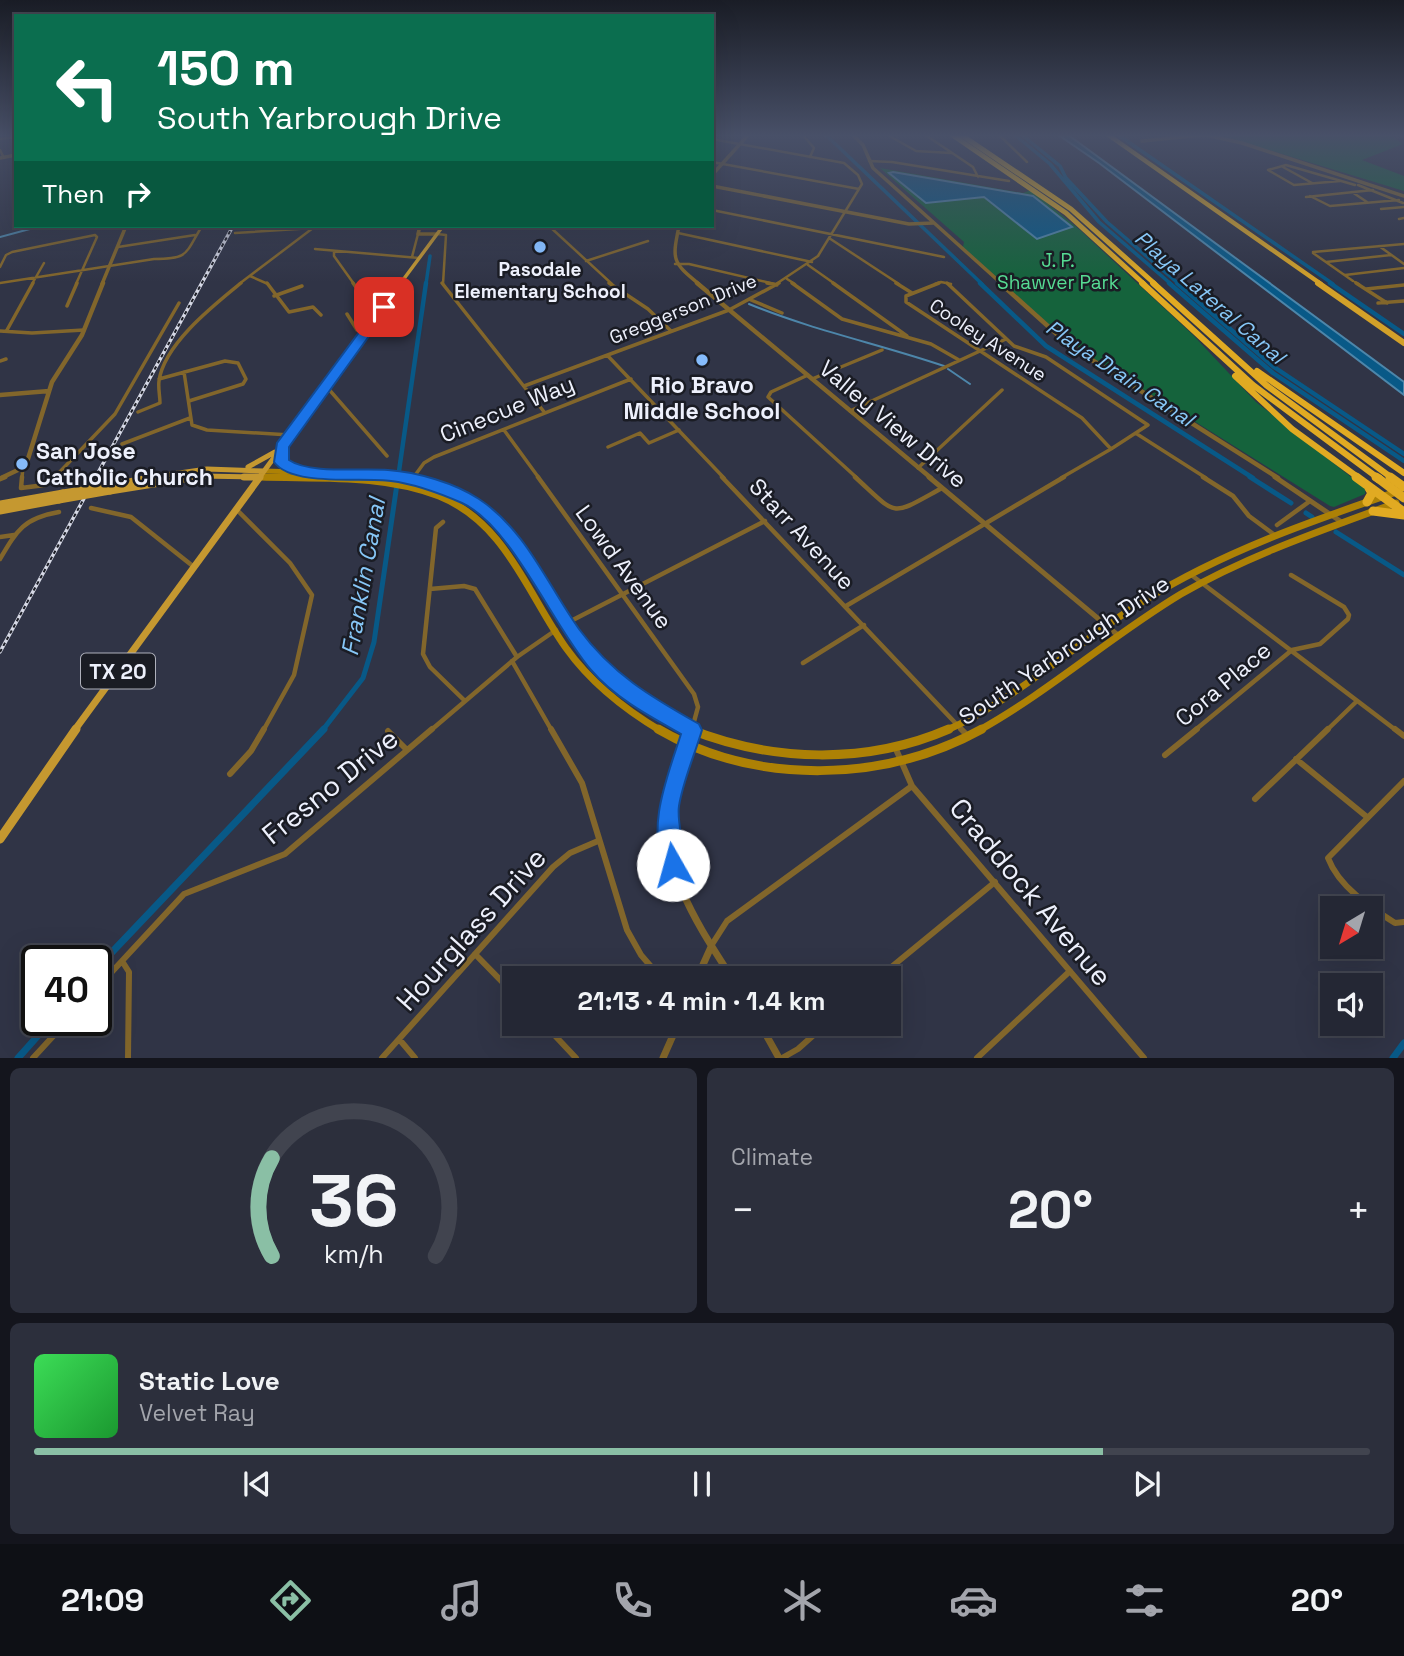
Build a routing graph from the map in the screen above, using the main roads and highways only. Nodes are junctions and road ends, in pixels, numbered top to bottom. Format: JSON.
{"nodes":[{"id":1,"x":1024,"y":183,"type":"edge"},
{"id":2,"x":1033,"y":183,"type":"edge"},
{"id":3,"x":1177,"y":183,"type":"edge"},
{"id":4,"x":442,"y":228,"type":"edge"},
{"id":5,"x":1178,"y":306,"type":"junction"},
{"id":6,"x":1193,"y":330,"type":"junction"},
{"id":7,"x":1404,"y":343,"type":"edge"},
{"id":8,"x":282,"y":447,"type":"junction"},
{"id":9,"x":242,"y":468,"type":"junction"},
{"id":10,"x":303,"y":472,"type":"junction"},
{"id":11,"x":1404,"y":473,"type":"edge"},
{"id":12,"x":262,"y":474,"type":"junction"},
{"id":13,"x":236,"y":475,"type":"junction"},
{"id":14,"x":405,"y":482,"type":"junction"},
{"id":15,"x":1365,"y":483,"type":"junction"},
{"id":16,"x":112,"y":488,"type":"junction"},
{"id":17,"x":1404,"y":488,"type":"edge"},
{"id":18,"x":250,"y":491,"type":"junction"},
{"id":19,"x":1383,"y":496,"type":"junction"},
{"id":20,"x":61,"y":497,"type":"junction"},
{"id":21,"x":1404,"y":499,"type":"edge"},
{"id":22,"x":1367,"y":502,"type":"junction"},
{"id":23,"x":0,"y":504,"type":"edge"},
{"id":24,"x":1393,"y":504,"type":"junction"},
{"id":25,"x":0,"y":511,"type":"edge"},
{"id":26,"x":1373,"y":511,"type":"junction"},
{"id":27,"x":1404,"y":514,"type":"edge"},
{"id":28,"x":0,"y":839,"type":"edge"}],
"edges":[{"from":1,"to":6,"type":"highway"},
{"from":2,"to":5,"type":"highway"},
{"from":3,"to":7,"type":"highway"},
{"from":4,"to":8,"type":"main road","number":"TX 20"},
{"from":5,"to":11,"type":"highway"},
{"from":5,"to":17,"type":"highway"},
{"from":6,"to":15,"type":"highway"},
{"from":6,"to":21,"type":"highway","bridge":true},
{"from":8,"to":9,"type":"main road"},
{"from":8,"to":10,"type":"main road"},
{"from":8,"to":12,"type":"main road","number":"TX 20"},
{"from":9,"to":12,"type":"main road"},
{"from":9,"to":16,"type":"main road"},
{"from":10,"to":12,"type":"main road","name":"South Yarbrough Drive"},
{"from":10,"to":14,"type":"main road","name":"South Yarbrough Drive"},
{"from":12,"to":13,"type":"main road"},
{"from":12,"to":14,"type":"main road","name":"South Yarbrough Drive"},
{"from":12,"to":18,"type":"main road","number":"TX 20"},
{"from":13,"to":16,"type":"main road"},
{"from":13,"to":18,"type":"main road"},
{"from":14,"to":22,"type":"main road","name":"South Yarbrough Drive"},
{"from":14,"to":26,"type":"main road","name":"South Yarbrough Drive"},
{"from":15,"to":19,"type":"highway"},
{"from":15,"to":22,"type":"highway"},
{"from":16,"to":20,"type":"main road","bridge":true},
{"from":17,"to":19,"type":"main road","name":"South Yarbrough Drive"},
{"from":18,"to":28,"type":"main road","number":"TX 20"},
{"from":19,"to":22,"type":"main road","name":"South Yarbrough Drive"},
{"from":19,"to":24,"type":"highway"},
{"from":20,"to":23,"type":"main road"},
{"from":20,"to":25,"type":"main road"},
{"from":21,"to":24,"type":"main road","name":"South Yarbrough Drive"},
{"from":24,"to":26,"type":"main road","name":"South Yarbrough Drive"},
{"from":24,"to":27,"type":"highway"},
{"from":26,"to":27,"type":"highway"}]}
